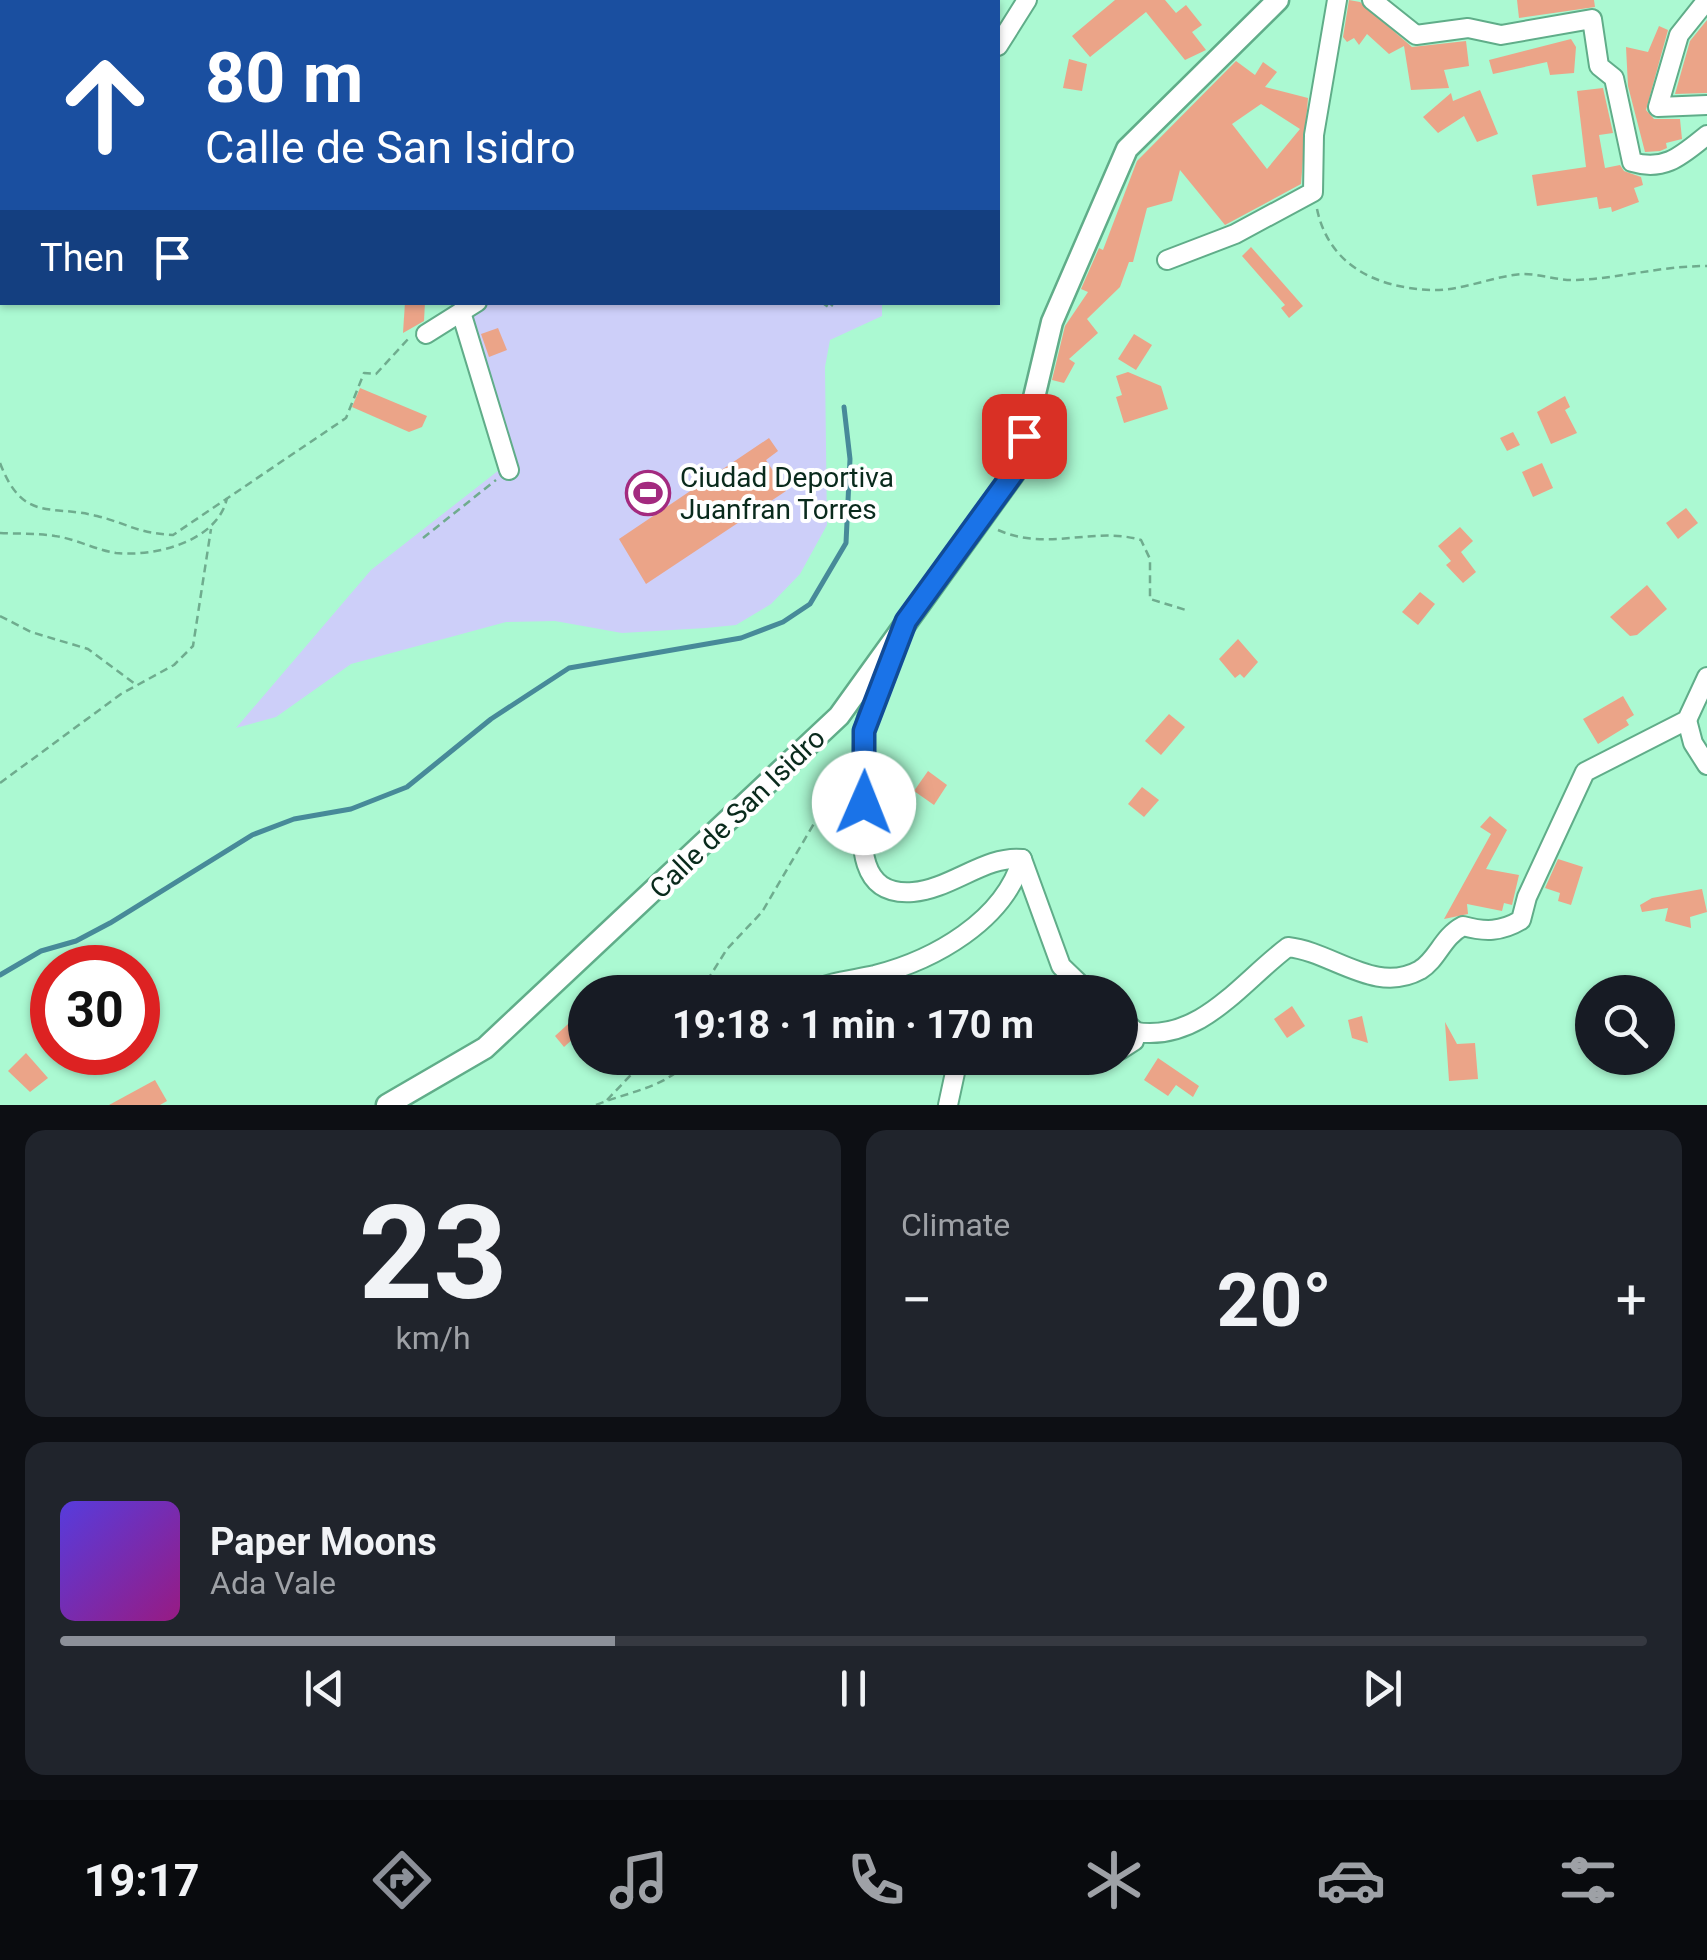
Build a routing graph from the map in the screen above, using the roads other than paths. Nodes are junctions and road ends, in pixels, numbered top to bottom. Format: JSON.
{"nodes":[{"id":1,"x":1027,"y":0,"type":"edge"},
{"id":2,"x":1278,"y":0,"type":"edge"},
{"id":3,"x":1337,"y":0,"type":"edge"},
{"id":4,"x":1707,"y":0,"type":"edge"},
{"id":5,"x":1379,"y":2,"type":"edge"},
{"id":6,"x":1000,"y":43,"type":"edge"},
{"id":7,"x":1707,"y":105,"type":"edge"},
{"id":8,"x":1707,"y":135,"type":"edge"},
{"id":9,"x":1168,"y":260,"type":"dead end"},
{"id":10,"x":469,"y":307,"type":"edge"},
{"id":11,"x":426,"y":334,"type":"road end"},
{"id":12,"x":509,"y":470,"type":"road end"},
{"id":13,"x":906,"y":621,"type":"junction"},
{"id":14,"x":1707,"y":677,"type":"edge"},
{"id":15,"x":1687,"y":720,"type":"junction"},
{"id":16,"x":1707,"y":764,"type":"edge"},
{"id":17,"x":1022,"y":860,"type":"junction"},
{"id":18,"x":876,"y":975,"type":"edge"},
{"id":19,"x":1070,"y":975,"type":"edge"},
{"id":20,"x":1138,"y":1032,"type":"edge"},
{"id":21,"x":954,"y":1075,"type":"edge"},
{"id":22,"x":387,"y":1105,"type":"edge"},
{"id":23,"x":948,"y":1105,"type":"edge"}],
"edges":[{"from":1,"to":6,"type":"street"},
{"from":2,"to":13,"type":"street","name":"Calle de San Isidro"},
{"from":3,"to":9,"type":"street"},
{"from":4,"to":7,"type":"street"},
{"from":5,"to":8,"type":"street"},
{"from":10,"to":11,"type":"street"},
{"from":10,"to":12,"type":"street"},
{"from":13,"to":17,"type":"street"},
{"from":13,"to":22,"type":"street","name":"Calle de San Isidro"},
{"from":14,"to":15,"type":"street"},
{"from":15,"to":16,"type":"street"},
{"from":15,"to":20,"type":"street"},
{"from":17,"to":18,"type":"street"},
{"from":17,"to":19,"type":"street"},
{"from":21,"to":23,"type":"street"}]}
